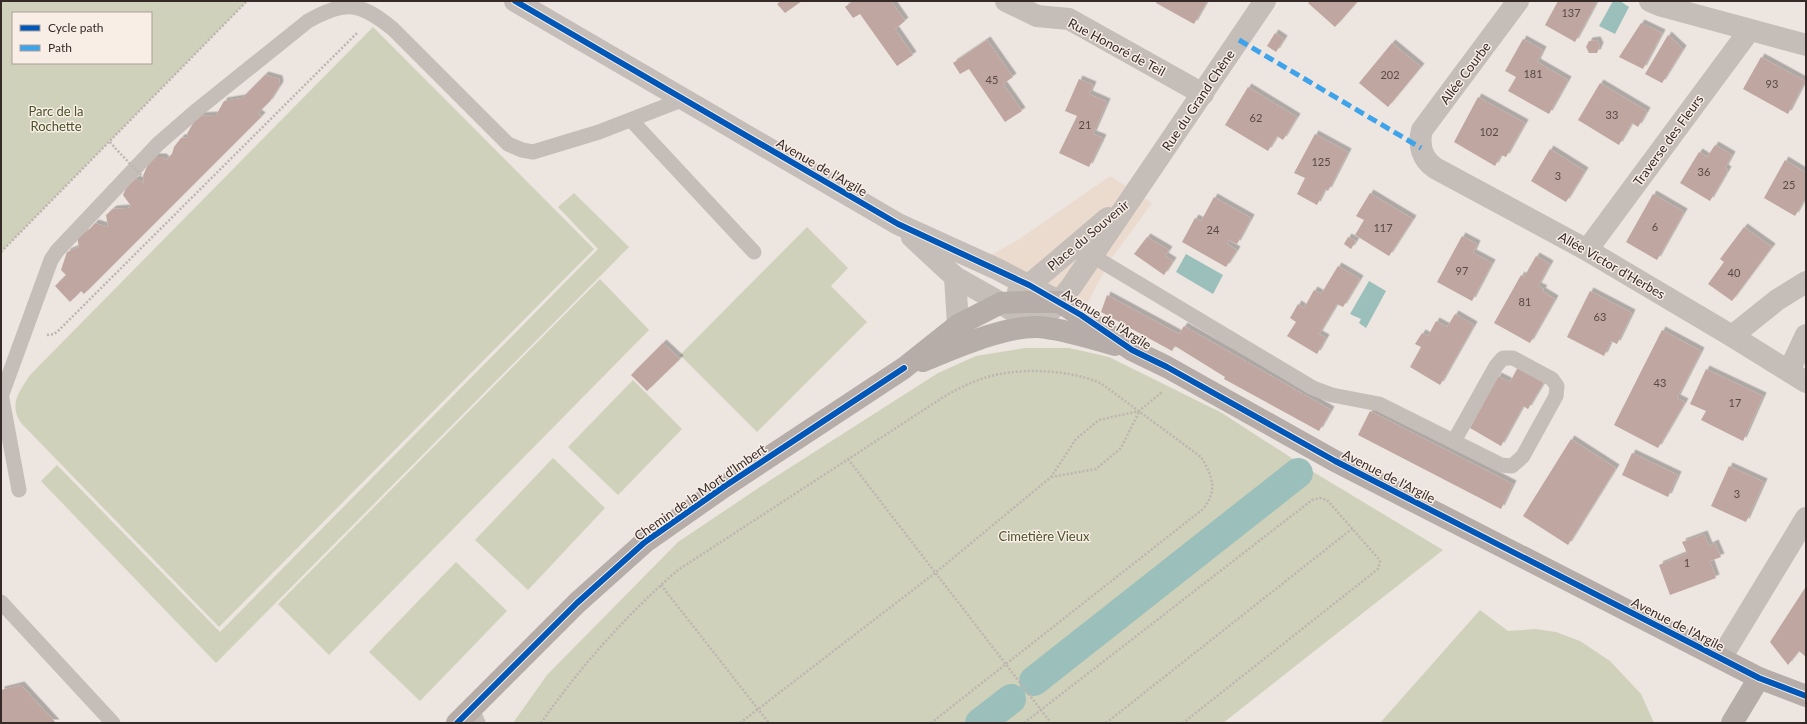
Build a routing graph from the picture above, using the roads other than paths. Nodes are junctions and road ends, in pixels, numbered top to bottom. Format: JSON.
{"nodes":[{"id":1,"x":515,"y":1,"type":"edge"},
{"id":2,"x":1006,"y":1,"type":"edge"},
{"id":3,"x":1265,"y":1,"type":"edge"},
{"id":4,"x":1518,"y":1,"type":"edge"},
{"id":5,"x":1650,"y":1,"type":"edge"},
{"id":6,"x":1749,"y":31,"type":"junction"},
{"id":7,"x":1806,"y":45,"type":"edge"},
{"id":8,"x":1203,"y":94,"type":"junction"},
{"id":9,"x":684,"y":99,"type":"junction"},
{"id":10,"x":631,"y":120,"type":"junction"},
{"id":11,"x":1421,"y":148,"type":"joint"},
{"id":12,"x":1131,"y":198,"type":"junction"},
{"id":13,"x":898,"y":224,"type":"junction"},
{"id":14,"x":1587,"y":250,"type":"junction"},
{"id":15,"x":754,"y":252,"type":"dead end"},
{"id":16,"x":1091,"y":255,"type":"junction"},
{"id":17,"x":955,"y":277,"type":"junction"},
{"id":18,"x":1806,"y":282,"type":"edge"},
{"id":19,"x":1031,"y":294,"type":"junction"},
{"id":20,"x":1060,"y":302,"type":"junction"},
{"id":21,"x":1001,"y":304,"type":"junction"},
{"id":22,"x":958,"y":325,"type":"junction"},
{"id":23,"x":1036,"y":327,"type":"junction"},
{"id":24,"x":1806,"y":335,"type":"edge"},
{"id":25,"x":1732,"y":336,"type":"junction"},
{"id":26,"x":1132,"y":350,"type":"junction"},
{"id":27,"x":904,"y":368,"type":"junction"},
{"id":28,"x":1797,"y":377,"type":"edge"},
{"id":29,"x":1454,"y":441,"type":"junction"},
{"id":30,"x":19,"y":490,"type":"dead end"},
{"id":31,"x":1806,"y":518,"type":"edge"},
{"id":32,"x":1,"y":602,"type":"edge"},
{"id":33,"x":1721,"y":658,"type":"junction"},
{"id":34,"x":1759,"y":678,"type":"junction"},
{"id":35,"x":1806,"y":696,"type":"edge"},
{"id":36,"x":469,"y":718,"type":"edge"},
{"id":37,"x":113,"y":723,"type":"edge"},
{"id":38,"x":1732,"y":723,"type":"edge"}],
"edges":[{"from":1,"to":9,"type":"street","name":"Avenue de l'Argile"},
{"from":2,"to":8,"type":"street","name":"Rue Honoré de Teil"},
{"from":3,"to":8,"type":"street","name":"Rue du Grand Chêne"},
{"from":4,"to":11,"type":"street","name":"Allée Courbe"},
{"from":5,"to":6,"type":"street"},
{"from":6,"to":7,"type":"street"},
{"from":6,"to":14,"type":"street","name":"Traverse des Fleurs"},
{"from":8,"to":12,"type":"street","name":"Rue du Grand Chêne"},
{"from":9,"to":10,"type":"lane"},
{"from":9,"to":13,"type":"street","name":"Avenue de l'Argile"},
{"from":10,"to":15,"type":"lane"},
{"from":10,"to":30,"type":"lane"},
{"from":11,"to":14,"type":"street","name":"Allée Victor d'Herbes"},
{"from":12,"to":16,"type":"street","name":"Place du Souvenir"},
{"from":12,"to":19,"type":"street","name":"Place du Souvenir"},
{"from":13,"to":17,"type":"street","name":"Avenue de l'Argile"},
{"from":13,"to":19,"type":"street","name":"Avenue de l'Argile"},
{"from":14,"to":25,"type":"street","name":"Allée Victor d'Herbes"},
{"from":16,"to":20,"type":"street","name":"Place du Souvenir"},
{"from":16,"to":29,"type":"lane"},
{"from":17,"to":21,"type":"street","name":"Avenue de l'Argile"},
{"from":17,"to":22,"type":"street"},
{"from":18,"to":25,"type":"street"},
{"from":19,"to":20,"type":"street","name":"Avenue de l'Argile"},
{"from":19,"to":21,"type":"street","name":"Avenue de l'Argile"},
{"from":19,"to":23,"type":"street"},
{"from":20,"to":23,"type":"street"},
{"from":20,"to":26,"type":"street","name":"Avenue de l'Argile"},
{"from":21,"to":22,"type":"street","name":"Chemin de la Mort d'Imbert"},
{"from":21,"to":23,"type":"street","name":"Avenue de l'Argile"},
{"from":22,"to":27,"type":"street","name":"Chemin de la Mort d'Imbert"},
{"from":23,"to":26,"type":"street","name":"Avenue de l'Argile"},
{"from":23,"to":27,"type":"street","name":"Chemin de la Mort d'Imbert"},
{"from":24,"to":28,"type":"street"},
{"from":25,"to":28,"type":"street","name":"Allée Victor d'Herbes"},
{"from":26,"to":33,"type":"street","name":"Avenue de l'Argile"},
{"from":27,"to":36,"type":"street","name":"Chemin de la Mort d'Imbert"},
{"from":29,"to":29,"type":"lane"},
{"from":31,"to":33,"type":"street"},
{"from":32,"to":37,"type":"lane"},
{"from":33,"to":34,"type":"street","name":"Avenue de l'Argile"},
{"from":34,"to":35,"type":"street","name":"Avenue de l'Argile"},
{"from":34,"to":38,"type":"street"}]}
